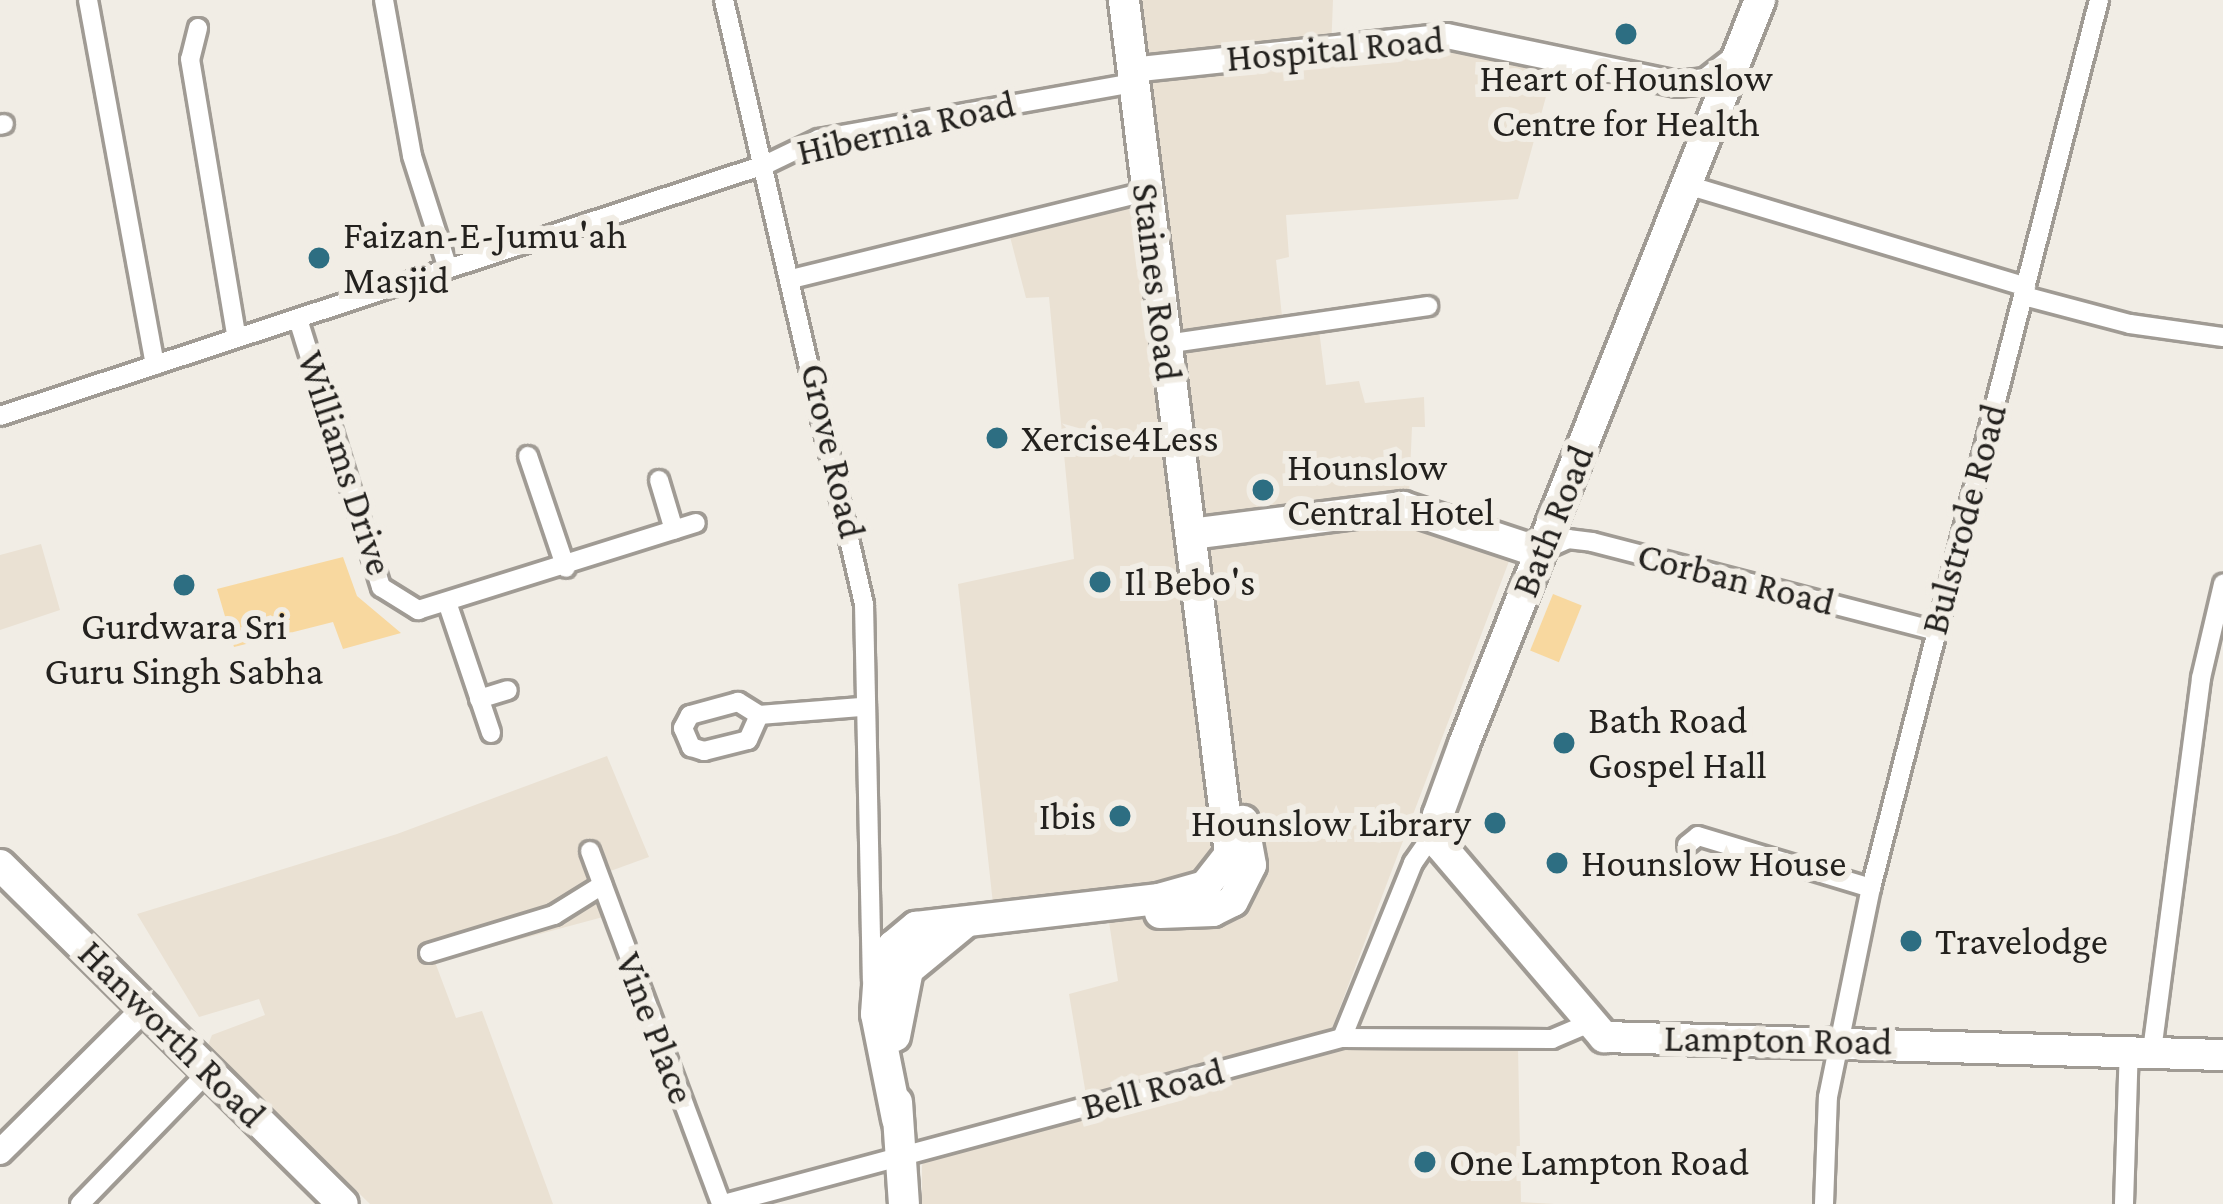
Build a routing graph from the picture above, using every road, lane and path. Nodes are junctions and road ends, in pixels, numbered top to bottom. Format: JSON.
{"nodes":[{"id":1,"x":88,"y":0,"type":"edge"},
{"id":2,"x":384,"y":0,"type":"edge"},
{"id":3,"x":724,"y":0,"type":"edge"},
{"id":4,"x":1124,"y":0,"type":"edge"},
{"id":5,"x":1760,"y":0,"type":"edge"},
{"id":6,"x":2099,"y":0,"type":"edge"},
{"id":7,"x":199,"y":28,"type":"dead end"},
{"id":8,"x":1739,"y":54,"type":"junction"},
{"id":9,"x":1132,"y":76,"type":"junction"},
{"id":10,"x":1677,"y":84,"type":"junction"},
{"id":11,"x":1706,"y":136,"type":"junction"},
{"id":12,"x":766,"y":164,"type":"junction"},
{"id":13,"x":1687,"y":185,"type":"junction"},
{"id":14,"x":1145,"y":192,"type":"junction"},
{"id":15,"x":447,"y":266,"type":"junction"},
{"id":16,"x":791,"y":279,"type":"junction"},
{"id":17,"x":2025,"y":291,"type":"junction"},
{"id":18,"x":1428,"y":306,"type":"dead end"},
{"id":19,"x":298,"y":319,"type":"junction"},
{"id":20,"x":236,"y":334,"type":"junction"},
{"id":21,"x":2223,"y":337,"type":"edge"},
{"id":22,"x":1165,"y":344,"type":"junction"},
{"id":23,"x":155,"y":365,"type":"junction"},
{"id":24,"x":0,"y":416,"type":"edge"},
{"id":25,"x":528,"y":457,"type":"dead end"},
{"id":26,"x":659,"y":480,"type":"dead end"},
{"id":27,"x":537,"y":484,"type":"junction"},
{"id":28,"x":514,"y":491,"type":"dead end"},
{"id":29,"x":696,"y":523,"type":"dead end"},
{"id":30,"x":674,"y":530,"type":"junction"},
{"id":31,"x":1190,"y":534,"type":"junction"},
{"id":32,"x":1540,"y":552,"type":"junction"},
{"id":33,"x":566,"y":568,"type":"junction"},
{"id":34,"x":2223,"y":584,"type":"edge"},
{"id":35,"x":448,"y":605,"type":"junction"},
{"id":36,"x":1933,"y":630,"type":"junction"},
{"id":37,"x":508,"y":690,"type":"dead end"},
{"id":38,"x":479,"y":699,"type":"junction"},
{"id":39,"x":861,"y":707,"type":"junction"},
{"id":40,"x":760,"y":715,"type":"dead end"},
{"id":41,"x":491,"y":733,"type":"dead end"},
{"id":42,"x":1436,"y":830,"type":"junction"},
{"id":43,"x":1687,"y":845,"type":"dead end"},
{"id":44,"x":590,"y":851,"type":"dead end"},
{"id":45,"x":0,"y":865,"type":"edge"},
{"id":46,"x":602,"y":885,"type":"junction"},
{"id":47,"x":1871,"y":887,"type":"junction"},
{"id":48,"x":866,"y":913,"type":"junction"},
{"id":49,"x":971,"y":919,"type":"junction"},
{"id":50,"x":892,"y":946,"type":"junction"},
{"id":51,"x":429,"y":953,"type":"dead end"},
{"id":52,"x":146,"y":1007,"type":"junction"},
{"id":53,"x":876,"y":1015,"type":"junction"},
{"id":54,"x":1588,"y":1024,"type":"junction"},
{"id":55,"x":1342,"y":1038,"type":"junction"},
{"id":56,"x":1838,"y":1041,"type":"junction"},
{"id":57,"x":2140,"y":1050,"type":"junction"},
{"id":58,"x":2223,"y":1055,"type":"edge"},
{"id":59,"x":210,"y":1070,"type":"junction"},
{"id":60,"x":897,"y":1119,"type":"junction"},
{"id":61,"x":0,"y":1152,"type":"edge"},
{"id":62,"x":901,"y":1160,"type":"junction"},
{"id":63,"x":80,"y":1204,"type":"edge"},
{"id":64,"x":342,"y":1204,"type":"edge"},
{"id":65,"x":722,"y":1204,"type":"edge"},
{"id":66,"x":904,"y":1204,"type":"edge"},
{"id":67,"x":1824,"y":1204,"type":"edge"},
{"id":68,"x":2124,"y":1204,"type":"edge"}],
"edges":[{"from":1,"to":23,"type":"street"},
{"from":2,"to":15,"type":"street"},
{"from":3,"to":12,"type":"street","name":"Grove Road"},
{"from":4,"to":9,"type":"main road","name":"Staines Road"},
{"from":5,"to":8,"type":"main road","name":"Bath Road"},
{"from":6,"to":17,"type":"street","name":"Bulstrode Road"},
{"from":7,"to":20,"type":"street"},
{"from":8,"to":10,"type":"street"},
{"from":8,"to":11,"type":"main road","name":"Bath Road"},
{"from":9,"to":10,"type":"street","name":"Hospital Road"},
{"from":9,"to":12,"type":"street","name":"Hibernia Road"},
{"from":9,"to":14,"type":"main road","name":"Staines Road"},
{"from":10,"to":11,"type":"street"},
{"from":11,"to":13,"type":"main road","name":"Bath Road"},
{"from":12,"to":15,"type":"street","name":"Hibernia Road"},
{"from":12,"to":16,"type":"street","name":"Grove Road"},
{"from":13,"to":17,"type":"street"},
{"from":13,"to":32,"type":"main road","name":"Bath Road"},
{"from":14,"to":16,"type":"street"},
{"from":14,"to":22,"type":"main road","name":"Staines Road"},
{"from":15,"to":19,"type":"street","name":"Hibernia Road"},
{"from":16,"to":39,"type":"street","name":"Grove Road"},
{"from":17,"to":21,"type":"street"},
{"from":17,"to":36,"type":"street","name":"Bulstrode Road"},
{"from":18,"to":22,"type":"street"},
{"from":19,"to":20,"type":"street","name":"Hibernia Road"},
{"from":19,"to":35,"type":"street","name":"Williams Drive"},
{"from":20,"to":23,"type":"street","name":"Hibernia Road"},
{"from":22,"to":31,"type":"main road","name":"Staines Road"},
{"from":23,"to":24,"type":"street","name":"Hibernia Road"},
{"from":25,"to":27,"type":"street"},
{"from":26,"to":30,"type":"street"},
{"from":27,"to":28,"type":"street"},
{"from":27,"to":33,"type":"street"},
{"from":29,"to":30,"type":"street","name":"Williams Drive"},
{"from":30,"to":33,"type":"street","name":"Williams Drive"},
{"from":31,"to":32,"type":"main road"},
{"from":31,"to":49,"type":"main road","name":"Staines Road"},
{"from":32,"to":36,"type":"street","name":"Corban Road"},
{"from":32,"to":42,"type":"main road","name":"Bath Road"},
{"from":33,"to":35,"type":"street","name":"Williams Drive"},
{"from":34,"to":57,"type":"street"},
{"from":35,"to":38,"type":"street"},
{"from":36,"to":47,"type":"street","name":"Bulstrode Road"},
{"from":37,"to":38,"type":"street"},
{"from":38,"to":41,"type":"street"},
{"from":39,"to":40,"type":"street"},
{"from":39,"to":48,"type":"street","name":"Grove Road"},
{"from":42,"to":54,"type":"main road"},
{"from":42,"to":55,"type":"street","name":"Bath Road"},
{"from":43,"to":47,"type":"street"},
{"from":44,"to":46,"type":"street","name":"Vine Place"},
{"from":45,"to":52,"type":"main road","name":"Hanworth Road"},
{"from":46,"to":51,"type":"street"},
{"from":46,"to":65,"type":"street","name":"Vine Place"},
{"from":47,"to":56,"type":"street","name":"Bulstrode Road"},
{"from":48,"to":50,"type":"street"},
{"from":48,"to":53,"type":"street","name":"Grove Road"},
{"from":49,"to":50,"type":"main road","name":"Staines Road"},
{"from":49,"to":60,"type":"main road"},
{"from":50,"to":53,"type":"main road"},
{"from":52,"to":59,"type":"main road","name":"Hanworth Road"},
{"from":52,"to":61,"type":"street"},
{"from":53,"to":60,"type":"main road"},
{"from":54,"to":55,"type":"street","name":"Bell Road"},
{"from":54,"to":56,"type":"main road","name":"Lampton Road"},
{"from":55,"to":62,"type":"street","name":"Bell Road"},
{"from":56,"to":57,"type":"main road","name":"Lampton Road"},
{"from":56,"to":67,"type":"street","name":"Bulstrode Road"},
{"from":57,"to":58,"type":"main road","name":"Lampton Road"},
{"from":57,"to":68,"type":"street"},
{"from":59,"to":63,"type":"street"},
{"from":59,"to":64,"type":"main road","name":"Hanworth Road"},
{"from":60,"to":62,"type":"main road"},
{"from":62,"to":65,"type":"street","name":"Bell Road"},
{"from":62,"to":66,"type":"main road"}]}
